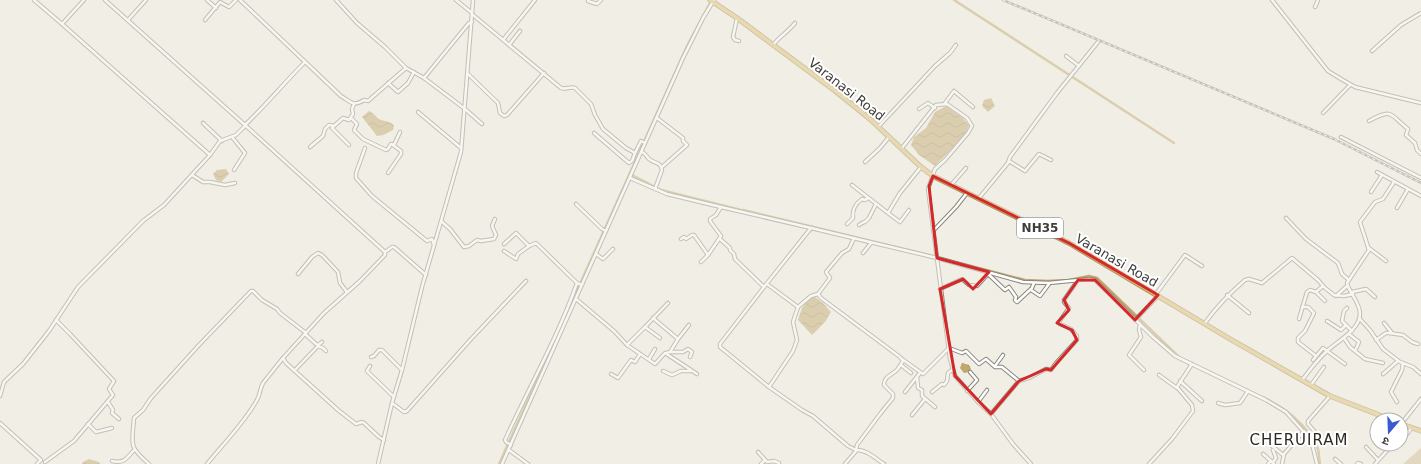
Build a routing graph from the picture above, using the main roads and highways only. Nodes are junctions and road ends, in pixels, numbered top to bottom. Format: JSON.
{"nodes":[{"id":1,"x":712,"y":1,"type":"edge"},
{"id":2,"x":1371,"y":412,"type":"edge"},
{"id":3,"x":1409,"y":426,"type":"edge"},
{"id":4,"x":1421,"y":431,"type":"edge"}],
"edges":[{"from":1,"to":2,"type":"highway","name":"Varanasi Road","number":"NH35"},
{"from":3,"to":4,"type":"highway"}]}
